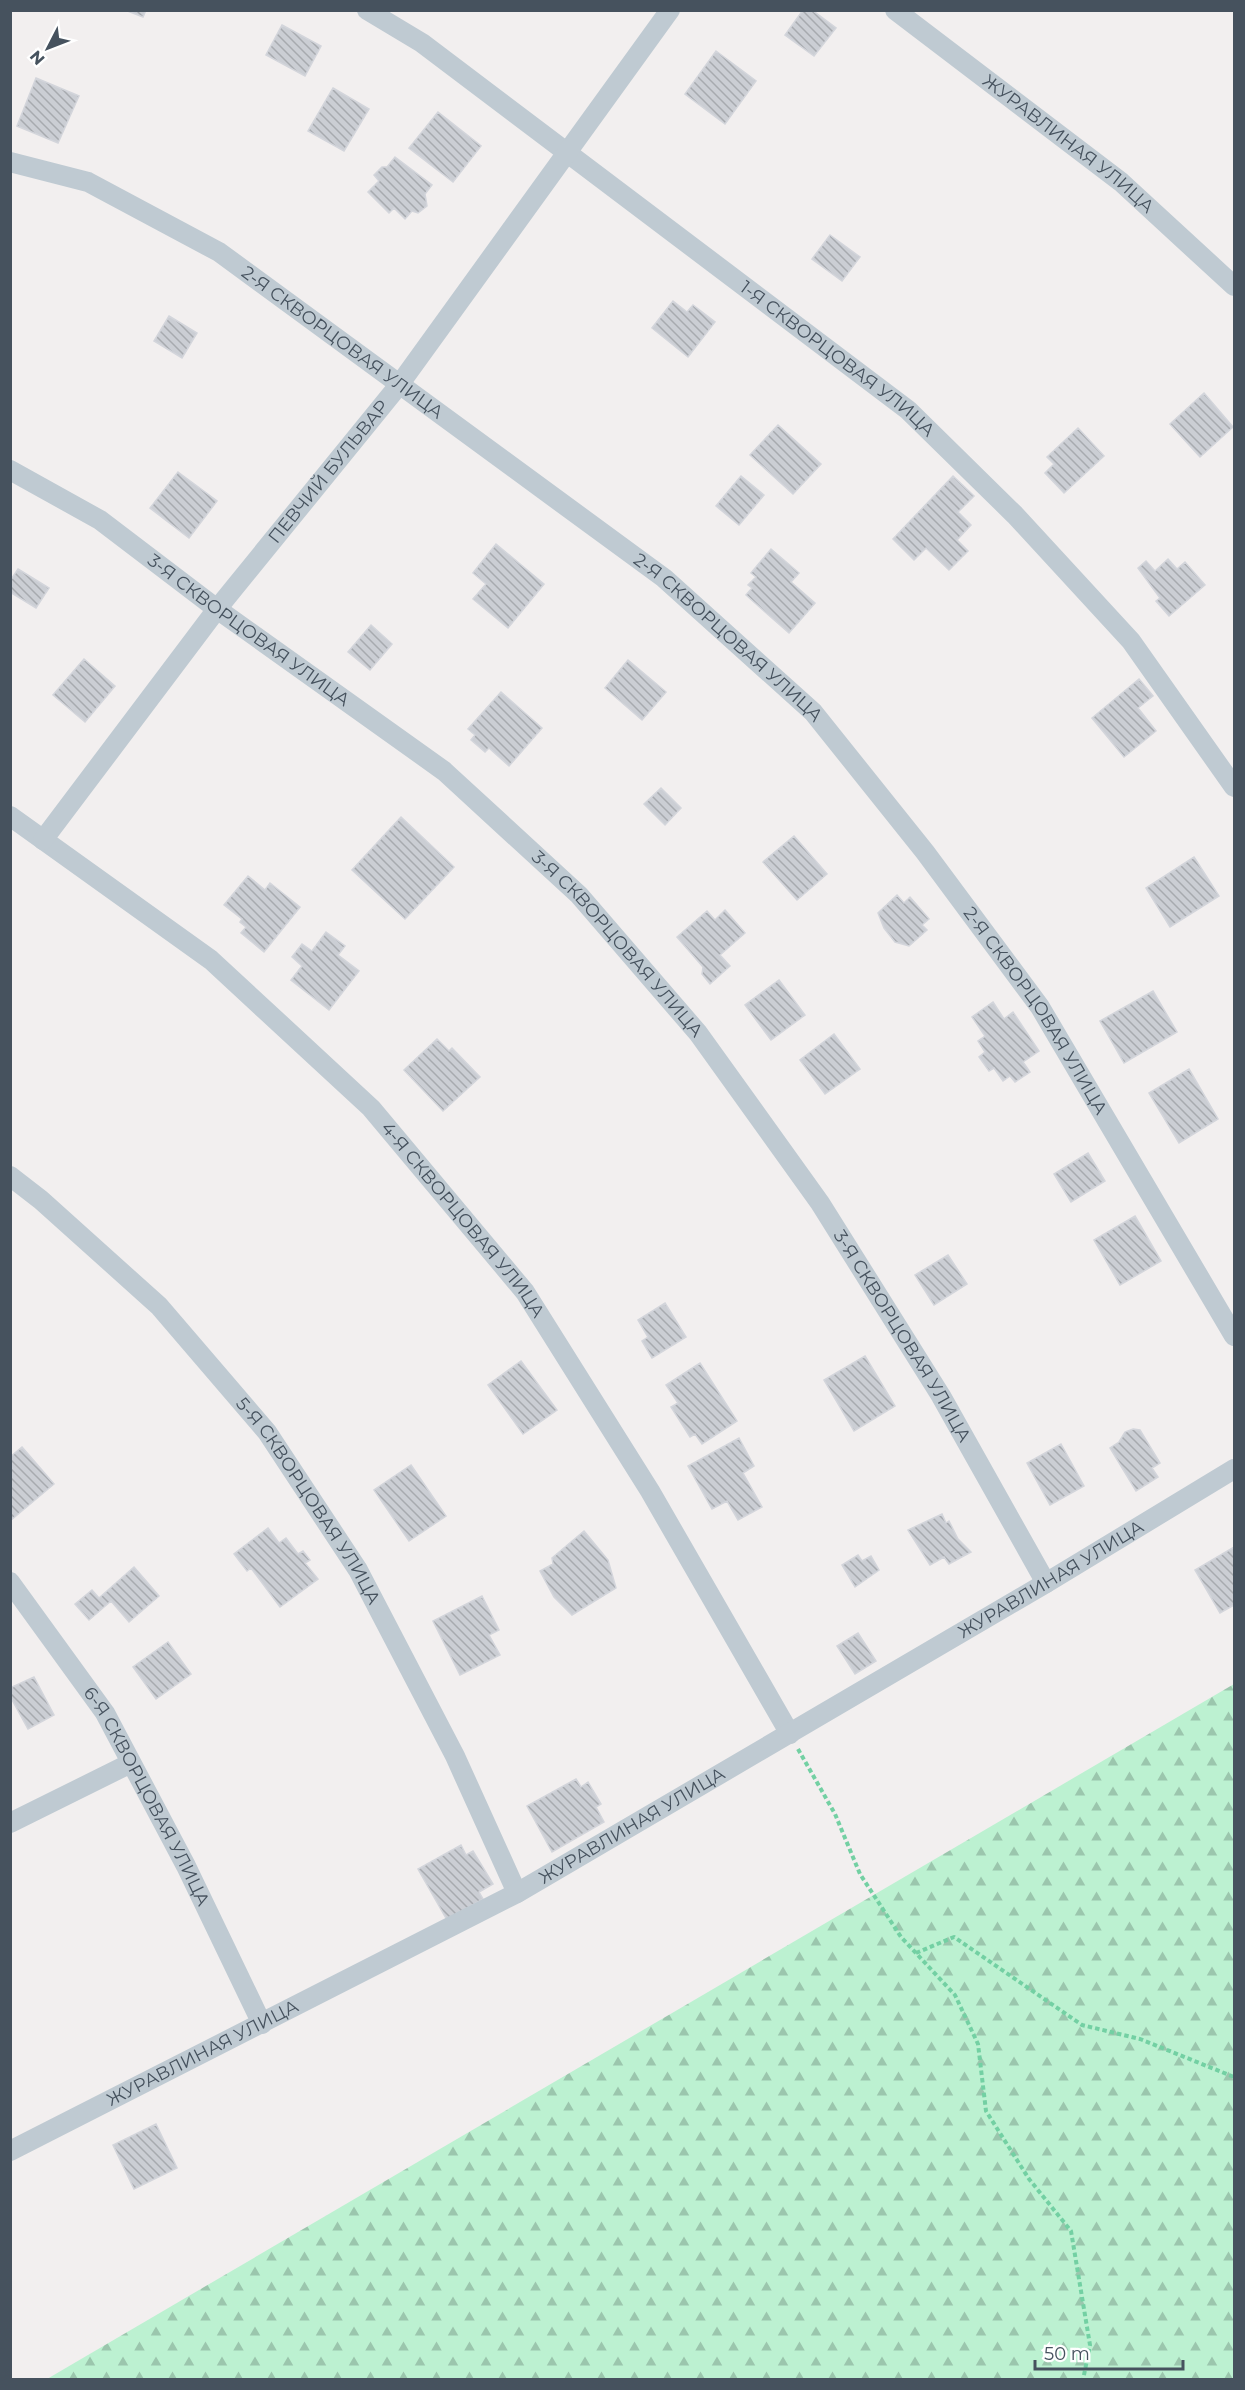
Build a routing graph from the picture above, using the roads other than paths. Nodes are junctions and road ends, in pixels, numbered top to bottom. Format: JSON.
{"nodes":[{"id":1,"x":366,"y":10,"type":"edge"},
{"id":2,"x":670,"y":10,"type":"edge"},
{"id":3,"x":895,"y":10,"type":"edge"},
{"id":4,"x":565,"y":153,"type":"junction"},
{"id":5,"x":10,"y":162,"type":"edge"},
{"id":6,"x":1234,"y":286,"type":"edge"},
{"id":7,"x":399,"y":385,"type":"junction"},
{"id":8,"x":10,"y":471,"type":"edge"},
{"id":9,"x":217,"y":609,"type":"junction"},
{"id":10,"x":1234,"y":787,"type":"edge"},
{"id":11,"x":10,"y":816,"type":"edge"},
{"id":12,"x":44,"y":840,"type":"junction"},
{"id":13,"x":10,"y":1176,"type":"edge"},
{"id":14,"x":1234,"y":1336,"type":"edge"},
{"id":15,"x":1234,"y":1469,"type":"edge"},
{"id":16,"x":10,"y":1582,"type":"edge"},
{"id":17,"x":1046,"y":1583,"type":"junction"},
{"id":18,"x":790,"y":1734,"type":"junction"},
{"id":19,"x":131,"y":1763,"type":"junction"},
{"id":20,"x":10,"y":1823,"type":"edge"},
{"id":21,"x":517,"y":1893,"type":"junction"},
{"id":22,"x":262,"y":2024,"type":"junction"},
{"id":23,"x":10,"y":2151,"type":"edge"}],
"edges":[{"from":1,"to":4,"type":"street","name":"1-Я СКВОРЦОВАЯ УЛИЦА"},
{"from":2,"to":4,"type":"street","name":"ПЕВЧИЙ БУЛЬВАР"},
{"from":3,"to":6,"type":"street","name":"ЖУРАВЛИНАЯ УЛИЦА"},
{"from":4,"to":7,"type":"street","name":"ПЕВЧИЙ БУЛЬВАР"},
{"from":4,"to":10,"type":"street","name":"1-Я СКВОРЦОВАЯ УЛИЦА"},
{"from":5,"to":7,"type":"street","name":"2-Я СКВОРЦОВАЯ УЛИЦА"},
{"from":7,"to":9,"type":"street","name":"ПЕВЧИЙ БУЛЬВАР"},
{"from":7,"to":14,"type":"street","name":"2-Я СКВОРЦОВАЯ УЛИЦА"},
{"from":8,"to":9,"type":"street","name":"3-Я СКВОРЦОВАЯ УЛИЦА"},
{"from":9,"to":12,"type":"street","name":"ПЕВЧИЙ БУЛЬВАР"},
{"from":9,"to":17,"type":"street","name":"3-Я СКВОРЦОВАЯ УЛИЦА"},
{"from":11,"to":12,"type":"street","name":"4-Я СКВОРЦОВАЯ УЛИЦА"},
{"from":12,"to":18,"type":"street","name":"4-Я СКВОРЦОВАЯ УЛИЦА"},
{"from":13,"to":21,"type":"street","name":"5-Я СКВОРЦОВАЯ УЛИЦА"},
{"from":15,"to":17,"type":"street","name":"ЖУРАВЛИНАЯ УЛИЦА"},
{"from":16,"to":19,"type":"street","name":"6-Я СКВОРЦОВАЯ УЛИЦА"},
{"from":17,"to":18,"type":"street","name":"ЖУРАВЛИНАЯ УЛИЦА"},
{"from":18,"to":21,"type":"street","name":"ЖУРАВЛИНАЯ УЛИЦА"},
{"from":19,"to":20,"type":"street"},
{"from":19,"to":22,"type":"street","name":"6-Я СКВОРЦОВАЯ УЛИЦА"},
{"from":21,"to":22,"type":"street","name":"ЖУРАВЛИНАЯ УЛИЦА"},
{"from":22,"to":23,"type":"street","name":"ЖУРАВЛИНАЯ УЛИЦА"}]}
